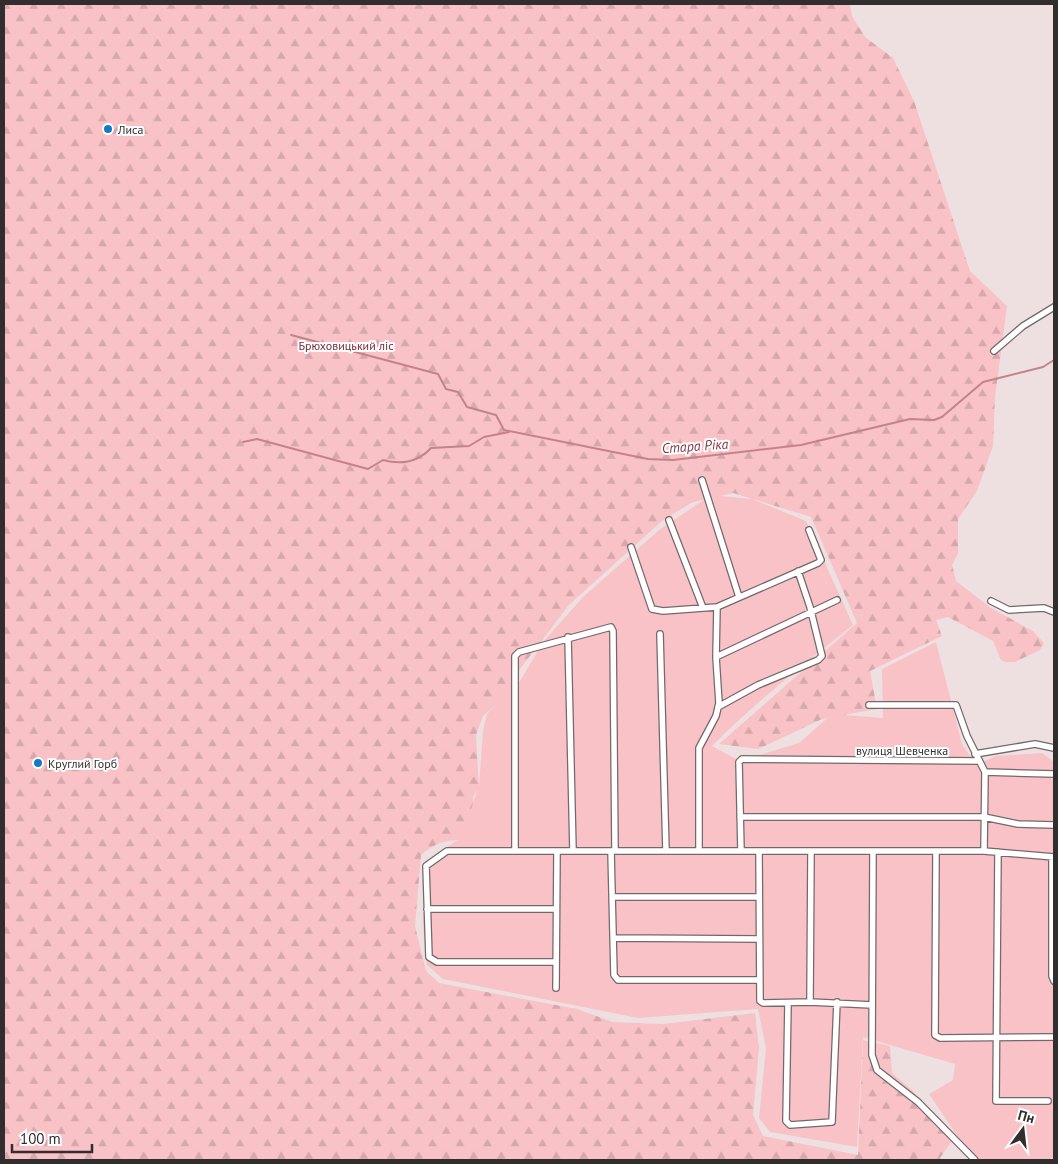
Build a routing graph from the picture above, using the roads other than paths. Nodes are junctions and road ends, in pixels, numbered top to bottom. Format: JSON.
{"nodes":[{"id":1,"x":1054,"y":307,"type":"edge"},
{"id":2,"x":994,"y":351,"type":"dead end"},
{"id":3,"x":702,"y":480,"type":"dead end"},
{"id":4,"x":669,"y":520,"type":"dead end"},
{"id":5,"x":809,"y":530,"type":"dead end"},
{"id":6,"x":631,"y":547,"type":"dead end"},
{"id":7,"x":798,"y":571,"type":"junction"},
{"id":8,"x":739,"y":597,"type":"junction"},
{"id":9,"x":837,"y":600,"type":"dead end"},
{"id":10,"x":991,"y":601,"type":"dead end"},
{"id":11,"x":717,"y":607,"type":"junction"},
{"id":12,"x":703,"y":608,"type":"junction"},
{"id":13,"x":812,"y":612,"type":"junction"},
{"id":14,"x":1054,"y":612,"type":"edge"},
{"id":15,"x":660,"y":634,"type":"dead end"},
{"id":16,"x":568,"y":637,"type":"junction"},
{"id":17,"x":716,"y":657,"type":"junction"},
{"id":18,"x":869,"y":705,"type":"dead end"},
{"id":19,"x":718,"y":707,"type":"junction"},
{"id":20,"x":1054,"y":748,"type":"edge"},
{"id":21,"x":975,"y":754,"type":"junction"},
{"id":22,"x":979,"y":761,"type":"junction"},
{"id":23,"x":985,"y":772,"type":"junction"},
{"id":24,"x":1054,"y":774,"type":"edge"},
{"id":25,"x":740,"y":817,"type":"junction"},
{"id":26,"x":984,"y":817,"type":"junction"},
{"id":27,"x":1054,"y":825,"type":"edge"},
{"id":28,"x":556,"y":850,"type":"junction"},
{"id":29,"x":573,"y":850,"type":"junction"},
{"id":30,"x":700,"y":850,"type":"junction"},
{"id":31,"x":515,"y":851,"type":"junction"},
{"id":32,"x":613,"y":851,"type":"junction"},
{"id":33,"x":666,"y":851,"type":"junction"},
{"id":34,"x":741,"y":851,"type":"junction"},
{"id":35,"x":759,"y":851,"type":"junction"},
{"id":36,"x":811,"y":851,"type":"junction"},
{"id":37,"x":873,"y":851,"type":"junction"},
{"id":38,"x":936,"y":851,"type":"junction"},
{"id":39,"x":984,"y":851,"type":"junction"},
{"id":40,"x":998,"y":852,"type":"junction"},
{"id":41,"x":1053,"y":857,"type":"edge"},
{"id":42,"x":613,"y":897,"type":"junction"},
{"id":43,"x":759,"y":897,"type":"junction"},
{"id":44,"x":427,"y":909,"type":"junction"},
{"id":45,"x":556,"y":909,"type":"junction"},
{"id":46,"x":614,"y":938,"type":"junction"},
{"id":47,"x":759,"y":939,"type":"junction"},
{"id":48,"x":556,"y":962,"type":"junction"},
{"id":49,"x":759,"y":980,"type":"junction"},
{"id":50,"x":1054,"y":981,"type":"edge"},
{"id":51,"x":556,"y":988,"type":"dead end"},
{"id":52,"x":810,"y":1002,"type":"junction"},
{"id":53,"x":837,"y":1002,"type":"junction"},
{"id":54,"x":788,"y":1003,"type":"junction"},
{"id":55,"x":872,"y":1005,"type":"junction"},
{"id":56,"x":997,"y":1037,"type":"junction"},
{"id":57,"x":1054,"y":1037,"type":"edge"},
{"id":58,"x":1048,"y":1101,"type":"dead end"},
{"id":59,"x":975,"y":1160,"type":"edge"}],
"edges":[{"from":1,"to":2,"type":"street"},
{"from":3,"to":8,"type":"street"},
{"from":4,"to":12,"type":"street"},
{"from":5,"to":7,"type":"street"},
{"from":6,"to":12,"type":"street"},
{"from":7,"to":8,"type":"street"},
{"from":7,"to":13,"type":"street"},
{"from":8,"to":11,"type":"street"},
{"from":9,"to":13,"type":"street"},
{"from":10,"to":14,"type":"street"},
{"from":11,"to":12,"type":"street"},
{"from":11,"to":17,"type":"street"},
{"from":13,"to":17,"type":"street"},
{"from":13,"to":19,"type":"street"},
{"from":15,"to":33,"type":"street"},
{"from":16,"to":29,"type":"street"},
{"from":16,"to":31,"type":"street"},
{"from":16,"to":32,"type":"street"},
{"from":17,"to":19,"type":"street"},
{"from":18,"to":21,"type":"street"},
{"from":19,"to":30,"type":"street"},
{"from":20,"to":21,"type":"street"},
{"from":21,"to":22,"type":"street"},
{"from":22,"to":23,"type":"street"},
{"from":22,"to":25,"type":"street","name":"вулиця Шевченка"},
{"from":23,"to":24,"type":"street"},
{"from":23,"to":26,"type":"street"},
{"from":25,"to":26,"type":"street"},
{"from":25,"to":34,"type":"street"},
{"from":26,"to":27,"type":"street"},
{"from":26,"to":39,"type":"street"},
{"from":28,"to":29,"type":"street"},
{"from":28,"to":31,"type":"street"},
{"from":28,"to":45,"type":"street"},
{"from":29,"to":32,"type":"street"},
{"from":30,"to":33,"type":"street"},
{"from":30,"to":34,"type":"street"},
{"from":31,"to":44,"type":"street"},
{"from":32,"to":33,"type":"street"},
{"from":32,"to":42,"type":"street"},
{"from":34,"to":35,"type":"street"},
{"from":35,"to":36,"type":"street"},
{"from":35,"to":43,"type":"street"},
{"from":36,"to":37,"type":"street"},
{"from":36,"to":52,"type":"street"},
{"from":37,"to":38,"type":"street"},
{"from":37,"to":55,"type":"street"},
{"from":38,"to":39,"type":"street"},
{"from":38,"to":56,"type":"street"},
{"from":39,"to":40,"type":"street"},
{"from":40,"to":41,"type":"street"},
{"from":40,"to":56,"type":"street"},
{"from":41,"to":50,"type":"street"},
{"from":42,"to":43,"type":"street"},
{"from":42,"to":46,"type":"street"},
{"from":43,"to":47,"type":"street"},
{"from":44,"to":45,"type":"street"},
{"from":44,"to":48,"type":"street"},
{"from":45,"to":48,"type":"street"},
{"from":46,"to":47,"type":"street"},
{"from":46,"to":49,"type":"street"},
{"from":47,"to":49,"type":"street"},
{"from":48,"to":51,"type":"street"},
{"from":49,"to":54,"type":"street"},
{"from":52,"to":53,"type":"street"},
{"from":52,"to":54,"type":"street"},
{"from":53,"to":54,"type":"street"},
{"from":53,"to":55,"type":"street"},
{"from":55,"to":59,"type":"street"},
{"from":56,"to":57,"type":"street"},
{"from":56,"to":58,"type":"street"}]}
